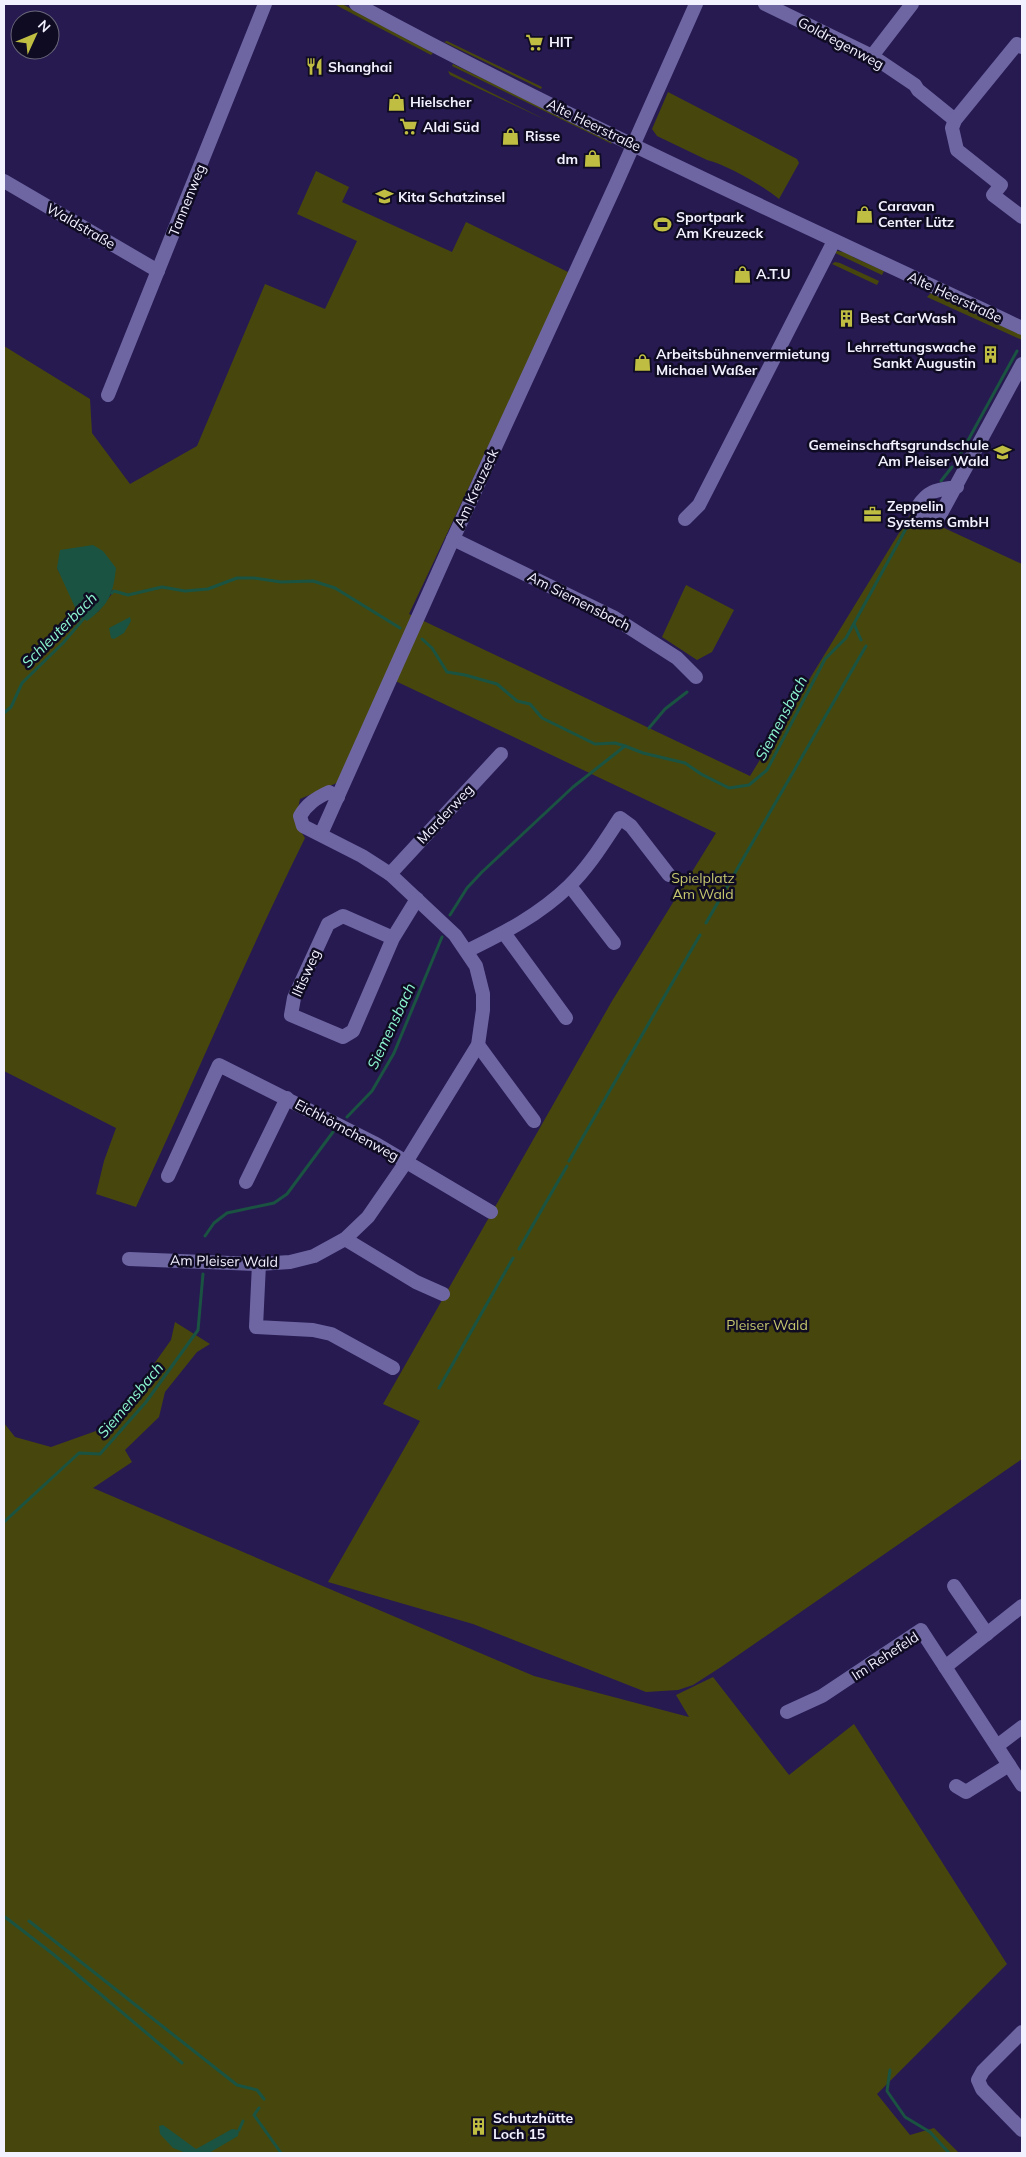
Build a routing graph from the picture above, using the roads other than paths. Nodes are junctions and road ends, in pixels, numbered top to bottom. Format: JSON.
{"nodes":[{"id":1,"x":265,"y":4,"type":"edge"},
{"id":2,"x":356,"y":4,"type":"edge"},
{"id":3,"x":696,"y":4,"type":"edge"},
{"id":4,"x":765,"y":4,"type":"edge"},
{"id":5,"x":912,"y":4,"type":"edge"},
{"id":6,"x":1022,"y":47,"type":"edge"},
{"id":7,"x":872,"y":56,"type":"junction"},
{"id":8,"x":955,"y":120,"type":"junction"},
{"id":9,"x":633,"y":144,"type":"junction"},
{"id":10,"x":4,"y":181,"type":"edge"},
{"id":11,"x":1022,"y":218,"type":"edge"},
{"id":12,"x":834,"y":241,"type":"junction"},
{"id":13,"x":158,"y":271,"type":"junction"},
{"id":14,"x":1022,"y":328,"type":"edge"},
{"id":15,"x":1022,"y":364,"type":"edge"},
{"id":16,"x":108,"y":395,"type":"dead end"},
{"id":17,"x":957,"y":487,"type":"dead end"},
{"id":18,"x":685,"y":519,"type":"dead end"},
{"id":19,"x":453,"y":539,"type":"junction"},
{"id":20,"x":696,"y":677,"type":"dead end"},
{"id":21,"x":501,"y":754,"type":"dead end"},
{"id":22,"x":338,"y":797,"type":"junction"},
{"id":23,"x":322,"y":834,"type":"junction"},
{"id":24,"x":390,"y":874,"type":"junction"},
{"id":25,"x":669,"y":875,"type":"dead end"},
{"id":26,"x":570,"y":886,"type":"junction"},
{"id":27,"x":417,"y":898,"type":"junction"},
{"id":28,"x":504,"y":933,"type":"junction"},
{"id":29,"x":393,"y":938,"type":"junction"},
{"id":30,"x":614,"y":943,"type":"dead end"},
{"id":31,"x":467,"y":950,"type":"junction"},
{"id":32,"x":566,"y":1018,"type":"dead end"},
{"id":33,"x":478,"y":1045,"type":"junction"},
{"id":34,"x":288,"y":1098,"type":"junction"},
{"id":35,"x":534,"y":1121,"type":"dead end"},
{"id":36,"x":406,"y":1162,"type":"junction"},
{"id":37,"x":168,"y":1176,"type":"dead end"},
{"id":38,"x":246,"y":1182,"type":"dead end"},
{"id":39,"x":490,"y":1212,"type":"dead end"},
{"id":40,"x":346,"y":1239,"type":"junction"},
{"id":41,"x":129,"y":1259,"type":"dead end"},
{"id":42,"x":259,"y":1264,"type":"junction"},
{"id":43,"x":442,"y":1294,"type":"dead end"},
{"id":44,"x":394,"y":1368,"type":"dead end"},
{"id":45,"x":954,"y":1586,"type":"dead end"},
{"id":46,"x":1022,"y":1606,"type":"edge"},
{"id":47,"x":987,"y":1634,"type":"junction"},
{"id":48,"x":945,"y":1667,"type":"junction"},
{"id":49,"x":787,"y":1712,"type":"dead end"},
{"id":50,"x":1022,"y":1727,"type":"edge"},
{"id":51,"x":997,"y":1746,"type":"junction"},
{"id":52,"x":1009,"y":1765,"type":"junction"},
{"id":53,"x":1022,"y":1785,"type":"edge"},
{"id":54,"x":956,"y":1786,"type":"dead end"},
{"id":55,"x":1022,"y":2032,"type":"edge"},
{"id":56,"x":1022,"y":2130,"type":"edge"}],
"edges":[{"from":1,"to":13,"type":"street","name":"Tannenweg"},
{"from":2,"to":9,"type":"street","name":"Alte Heerstraße"},
{"from":3,"to":9,"type":"street","name":"Am Kreuzeck"},
{"from":4,"to":7,"type":"street","name":"Goldregenweg"},
{"from":5,"to":7,"type":"street"},
{"from":6,"to":8,"type":"street"},
{"from":7,"to":8,"type":"street","name":"Goldregenweg"},
{"from":8,"to":11,"type":"street"},
{"from":9,"to":12,"type":"street","name":"Alte Heerstraße"},
{"from":9,"to":19,"type":"street","name":"Am Kreuzeck"},
{"from":10,"to":13,"type":"street","name":"Waldstraße"},
{"from":12,"to":14,"type":"street","name":"Alte Heerstraße"},
{"from":12,"to":18,"type":"street"},
{"from":13,"to":16,"type":"street","name":"Tannenweg"},
{"from":15,"to":17,"type":"street"},
{"from":19,"to":20,"type":"street","name":"Am Siemensbach"},
{"from":19,"to":22,"type":"street","name":"Am Kreuzeck"},
{"from":21,"to":24,"type":"street","name":"Marderweg"},
{"from":22,"to":23,"type":"street","name":"Am Kreuzeck"},
{"from":22,"to":23,"type":"street","name":"Am Pleiser Wald"},
{"from":23,"to":24,"type":"street","name":"Am Pleiser Wald"},
{"from":24,"to":27,"type":"street","name":"Am Pleiser Wald"},
{"from":25,"to":26,"type":"street"},
{"from":26,"to":28,"type":"street"},
{"from":26,"to":30,"type":"street"},
{"from":27,"to":29,"type":"street","name":"Iltisweg"},
{"from":27,"to":31,"type":"street","name":"Am Pleiser Wald"},
{"from":28,"to":31,"type":"street"},
{"from":28,"to":32,"type":"street"},
{"from":29,"to":29,"type":"street","name":"Iltisweg"},
{"from":31,"to":33,"type":"street","name":"Am Pleiser Wald"},
{"from":33,"to":35,"type":"street"},
{"from":33,"to":36,"type":"street","name":"Am Pleiser Wald"},
{"from":34,"to":36,"type":"street","name":"Eichhörnchenweg"},
{"from":34,"to":37,"type":"street","name":"Eichhörnchenweg"},
{"from":34,"to":38,"type":"street","name":"Eichhörnchenweg"},
{"from":36,"to":39,"type":"street"},
{"from":36,"to":40,"type":"street","name":"Am Pleiser Wald"},
{"from":40,"to":42,"type":"street","name":"Am Pleiser Wald"},
{"from":40,"to":43,"type":"street"},
{"from":41,"to":42,"type":"street","name":"Am Pleiser Wald"},
{"from":42,"to":44,"type":"street"},
{"from":45,"to":47,"type":"street"},
{"from":46,"to":47,"type":"street"},
{"from":47,"to":48,"type":"street"},
{"from":48,"to":49,"type":"street","name":"Im Rehefeld"},
{"from":48,"to":51,"type":"street","name":"Im Rehefeld"},
{"from":50,"to":51,"type":"street"},
{"from":51,"to":52,"type":"street","name":"Im Rehefeld"},
{"from":52,"to":53,"type":"street","name":"Im Rehefeld"},
{"from":52,"to":54,"type":"street"},
{"from":55,"to":56,"type":"street"}]}
